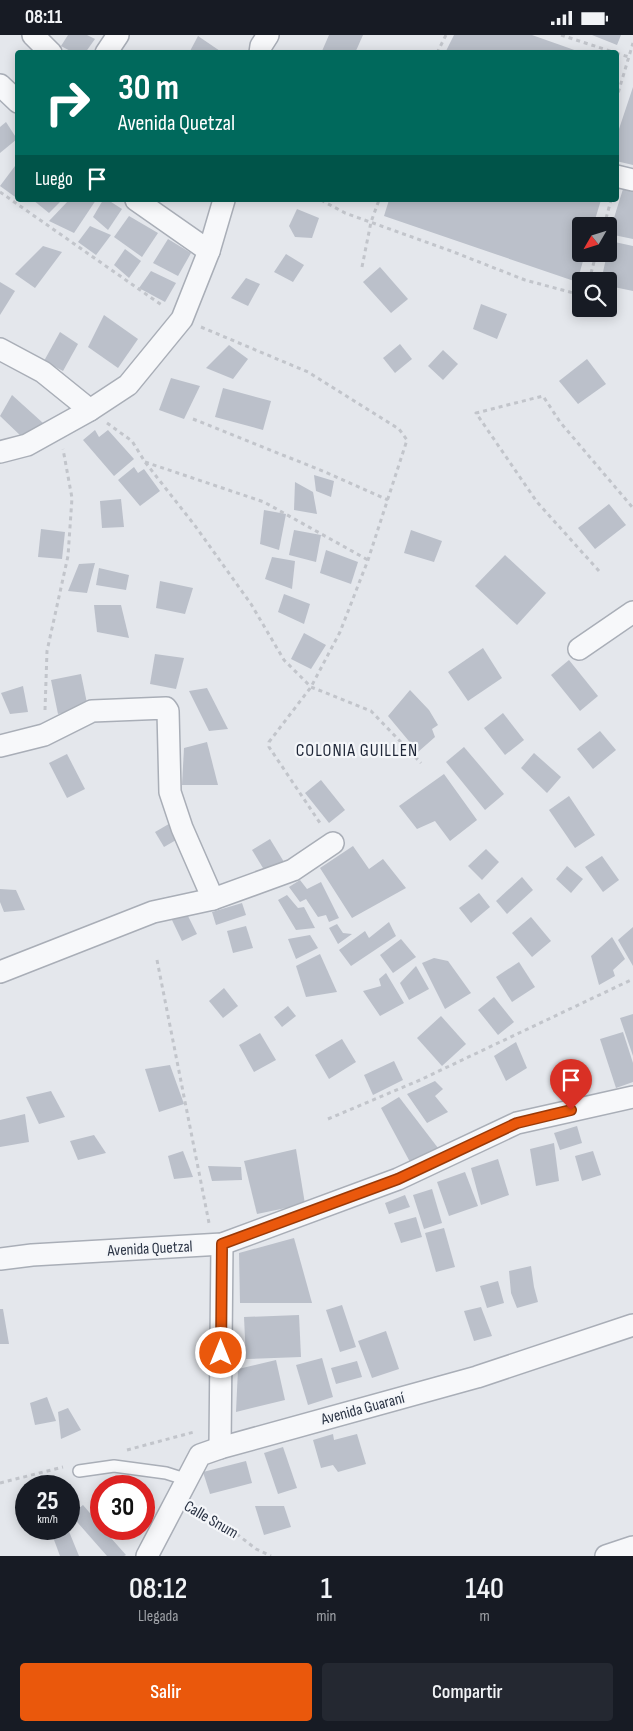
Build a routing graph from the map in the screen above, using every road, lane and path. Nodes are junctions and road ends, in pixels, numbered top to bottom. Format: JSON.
{"nodes":[{"id":1,"x":33,"y":35,"type":"edge"},
{"id":2,"x":118,"y":35,"type":"edge"},
{"id":3,"x":446,"y":35,"type":"edge"},
{"id":4,"x":561,"y":35,"type":"edge"},
{"id":5,"x":633,"y":43,"type":"edge"},
{"id":6,"x":48,"y":50,"type":"edge"},
{"id":7,"x":108,"y":50,"type":"edge"},
{"id":8,"x":438,"y":50,"type":"edge"},
{"id":9,"x":607,"y":50,"type":"edge"},
{"id":10,"x":619,"y":54,"type":"edge"},
{"id":11,"x":629,"y":57,"type":"junction"},
{"id":12,"x":0,"y":85,"type":"edge"},
{"id":13,"x":619,"y":90,"type":"edge"},
{"id":14,"x":15,"y":99,"type":"edge"},
{"id":15,"x":619,"y":177,"type":"edge"},
{"id":16,"x":633,"y":180,"type":"edge"},
{"id":17,"x":0,"y":192,"type":"edge"},
{"id":18,"x":139,"y":202,"type":"edge"},
{"id":19,"x":223,"y":202,"type":"edge"},
{"id":20,"x":325,"y":202,"type":"edge"},
{"id":21,"x":378,"y":202,"type":"edge"},
{"id":22,"x":610,"y":202,"type":"edge"},
{"id":23,"x":606,"y":217,"type":"edge"},
{"id":24,"x":371,"y":221,"type":"junction"},
{"id":25,"x":209,"y":251,"type":"junction"},
{"id":26,"x":362,"y":267,"type":"dead end"},
{"id":27,"x":572,"y":293,"type":"edge"},
{"id":28,"x":182,"y":319,"type":"junction"},
{"id":29,"x":0,"y":349,"type":"edge"},
{"id":30,"x":90,"y":410,"type":"junction"},
{"id":31,"x":193,"y":419,"type":"dead end"},
{"id":32,"x":58,"y":427,"type":"junction"},
{"id":33,"x":0,"y":452,"type":"edge"},
{"id":34,"x":145,"y":462,"type":"junction"},
{"id":35,"x":388,"y":500,"type":"junction"},
{"id":36,"x":633,"y":508,"type":"edge"},
{"id":37,"x":368,"y":560,"type":"junction"},
{"id":38,"x":599,"y":571,"type":"dead end"},
{"id":39,"x":633,"y":613,"type":"edge"},
{"id":40,"x":579,"y":649,"type":"dead end"},
{"id":41,"x":310,"y":687,"type":"junction"},
{"id":42,"x":44,"y":735,"type":"junction"},
{"id":43,"x":0,"y":746,"type":"edge"},
{"id":44,"x":421,"y":763,"type":"dead end"},
{"id":45,"x":333,"y":843,"type":"joint"},
{"id":46,"x":212,"y":899,"type":"junction"},
{"id":47,"x":157,"y":960,"type":"dead end"},
{"id":48,"x":0,"y":973,"type":"edge"},
{"id":49,"x":633,"y":979,"type":"edge"},
{"id":50,"x":633,"y":1097,"type":"edge"},
{"id":51,"x":328,"y":1119,"type":"dead end"},
{"id":52,"x":218,"y":1245,"type":"junction"},
{"id":53,"x":0,"y":1259,"type":"edge"},
{"id":54,"x":633,"y":1325,"type":"edge"},
{"id":55,"x":220,"y":1448,"type":"junction"},
{"id":56,"x":79,"y":1471,"type":"dead end"},
{"id":57,"x":188,"y":1480,"type":"junction"},
{"id":58,"x":177,"y":1500,"type":"junction"},
{"id":59,"x":633,"y":1547,"type":"edge"},
{"id":60,"x":147,"y":1556,"type":"edge"},
{"id":61,"x":271,"y":1556,"type":"edge"},
{"id":62,"x":606,"y":1556,"type":"edge"}],
"edges":[{"from":1,"to":6,"type":"street"},
{"from":2,"to":7,"type":"street"},
{"from":3,"to":8,"type":"path"},
{"from":4,"to":9,"type":"path"},
{"from":5,"to":11,"type":"path"},
{"from":10,"to":11,"type":"path"},
{"from":11,"to":13,"type":"path"},
{"from":12,"to":14,"type":"street"},
{"from":15,"to":16,"type":"street"},
{"from":17,"to":28,"type":"path"},
{"from":18,"to":25,"type":"street"},
{"from":19,"to":25,"type":"street"},
{"from":20,"to":24,"type":"path"},
{"from":21,"to":24,"type":"path"},
{"from":22,"to":23,"type":"path"},
{"from":24,"to":26,"type":"path"},
{"from":24,"to":27,"type":"path"},
{"from":25,"to":28,"type":"street"},
{"from":28,"to":30,"type":"street"},
{"from":28,"to":35,"type":"path"},
{"from":29,"to":30,"type":"street"},
{"from":30,"to":32,"type":"street"},
{"from":30,"to":34,"type":"path"},
{"from":31,"to":35,"type":"path"},
{"from":32,"to":33,"type":"street"},
{"from":32,"to":42,"type":"path"},
{"from":34,"to":37,"type":"path"},
{"from":34,"to":41,"type":"path"},
{"from":35,"to":37,"type":"path"},
{"from":36,"to":38,"type":"path"},
{"from":37,"to":41,"type":"path"},
{"from":39,"to":40,"type":"street"},
{"from":41,"to":44,"type":"path"},
{"from":41,"to":45,"type":"path"},
{"from":42,"to":43,"type":"street"},
{"from":42,"to":46,"type":"street"},
{"from":45,"to":46,"type":"street"},
{"from":46,"to":48,"type":"street"},
{"from":47,"to":52,"type":"path"},
{"from":49,"to":51,"type":"path"},
{"from":50,"to":52,"type":"street","name":"Avenida Quetzal"},
{"from":52,"to":53,"type":"street","name":"Avenida Quetzal"},
{"from":52,"to":55,"type":"street"},
{"from":54,"to":55,"type":"street","name":"Avenida Guaraní"},
{"from":55,"to":57,"type":"street","name":"Avenida Guaraní"},
{"from":56,"to":57,"type":"lane"},
{"from":57,"to":58,"type":"street","name":"Avenida Guaraní"},
{"from":58,"to":60,"type":"street","name":"Avenida Guaraní"},
{"from":58,"to":61,"type":"path","name":"Calle Snum"},
{"from":59,"to":62,"type":"street"}]}
